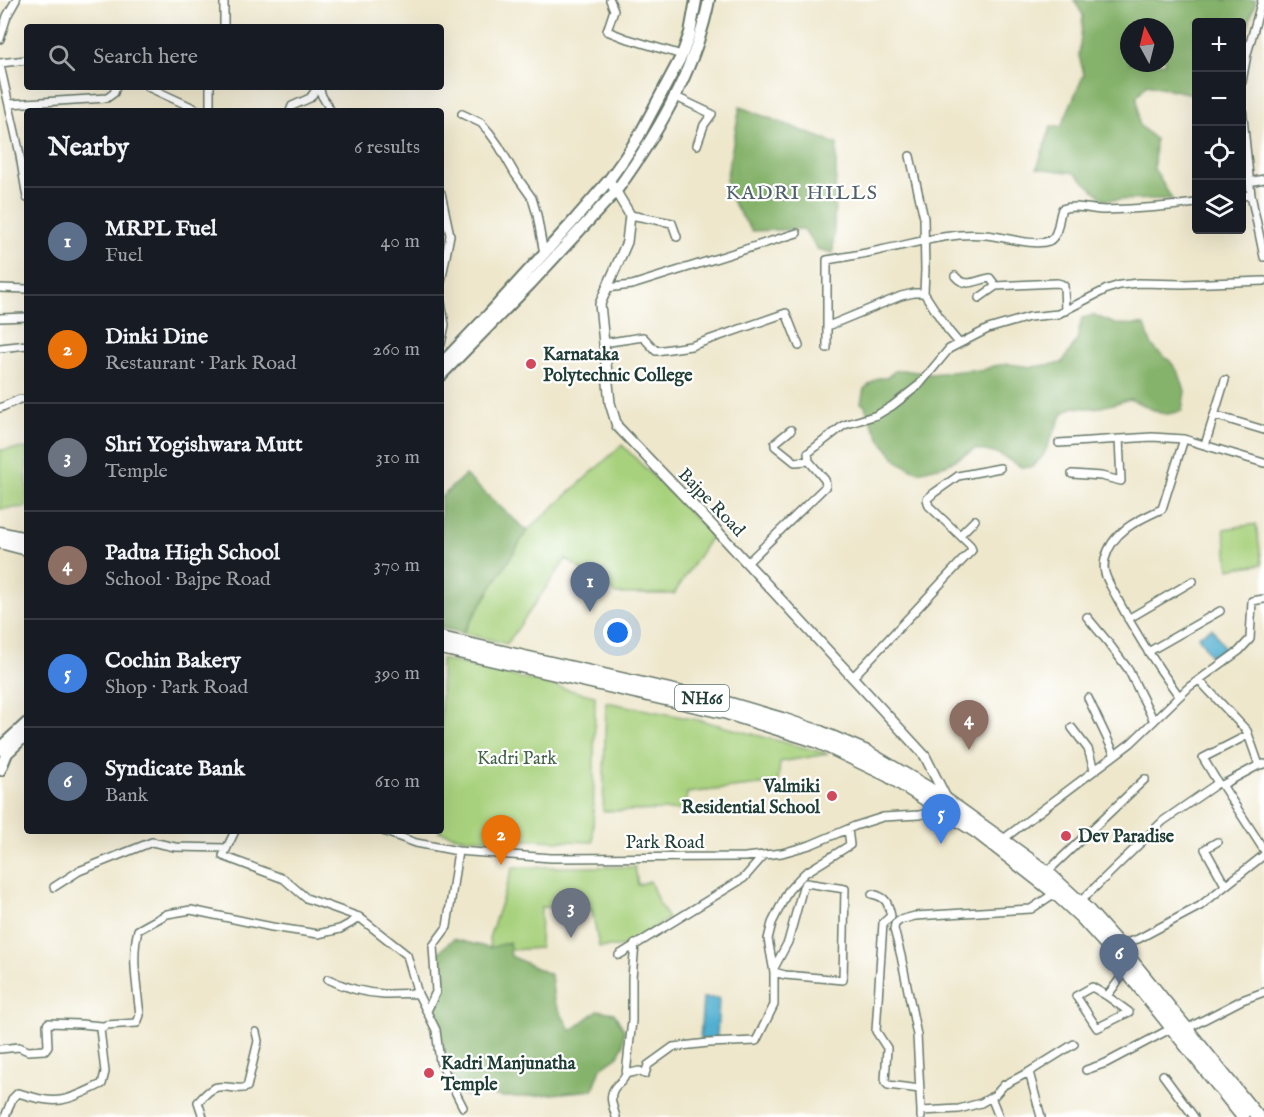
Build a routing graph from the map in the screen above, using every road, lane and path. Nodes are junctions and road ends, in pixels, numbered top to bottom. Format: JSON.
{"nodes":[{"id":1,"x":16,"y":0,"type":"edge"},
{"id":2,"x":224,"y":0,"type":"edge"},
{"id":3,"x":609,"y":0,"type":"edge"},
{"id":4,"x":696,"y":0,"type":"edge"},
{"id":5,"x":709,"y":0,"type":"edge"},
{"id":6,"x":1262,"y":0,"type":"edge"},
{"id":7,"x":224,"y":24,"type":"edge"},
{"id":8,"x":0,"y":39,"type":"edge"},
{"id":9,"x":682,"y":55,"type":"junction"},
{"id":10,"x":24,"y":60,"type":"edge"},
{"id":11,"x":0,"y":64,"type":"edge"},
{"id":12,"x":1244,"y":72,"type":"edge"},
{"id":13,"x":115,"y":90,"type":"edge"},
{"id":14,"x":154,"y":90,"type":"edge"},
{"id":15,"x":210,"y":90,"type":"edge"},
{"id":16,"x":316,"y":90,"type":"edge"},
{"id":17,"x":319,"y":90,"type":"edge"},
{"id":18,"x":674,"y":96,"type":"junction"},
{"id":19,"x":9,"y":104,"type":"junction"},
{"id":20,"x":194,"y":108,"type":"edge"},
{"id":21,"x":210,"y":108,"type":"edge"},
{"id":22,"x":291,"y":108,"type":"edge"},
{"id":23,"x":329,"y":108,"type":"edge"},
{"id":24,"x":462,"y":114,"type":"dead end"},
{"id":25,"x":1244,"y":126,"type":"edge"},
{"id":26,"x":697,"y":145,"type":"dead end"},
{"id":27,"x":910,"y":156,"type":"dead end"},
{"id":28,"x":1264,"y":179,"type":"edge"},
{"id":29,"x":24,"y":180,"type":"edge"},
{"id":30,"x":609,"y":180,"type":"junction"},
{"id":31,"x":1249,"y":182,"type":"junction"},
{"id":32,"x":616,"y":191,"type":"junction"},
{"id":33,"x":1251,"y":195,"type":"junction"},
{"id":34,"x":1246,"y":196,"type":"edge"},
{"id":35,"x":1192,"y":204,"type":"edge"},
{"id":36,"x":444,"y":207,"type":"edge"},
{"id":37,"x":630,"y":215,"type":"junction"},
{"id":38,"x":797,"y":233,"type":"dead end"},
{"id":39,"x":677,"y":237,"type":"dead end"},
{"id":40,"x":925,"y":240,"type":"junction"},
{"id":41,"x":544,"y":254,"type":"junction"},
{"id":42,"x":1264,"y":258,"type":"edge"},
{"id":43,"x":444,"y":266,"type":"edge"},
{"id":44,"x":955,"y":276,"type":"dead end"},
{"id":45,"x":1264,"y":281,"type":"edge"},
{"id":46,"x":996,"y":285,"type":"junction"},
{"id":47,"x":0,"y":288,"type":"edge"},
{"id":48,"x":606,"y":288,"type":"junction"},
{"id":49,"x":24,"y":289,"type":"edge"},
{"id":50,"x":924,"y":293,"type":"junction"},
{"id":51,"x":979,"y":298,"type":"dead end"},
{"id":52,"x":1065,"y":310,"type":"junction"},
{"id":53,"x":24,"y":317,"type":"edge"},
{"id":54,"x":0,"y":318,"type":"edge"},
{"id":55,"x":828,"y":326,"type":"junction"},
{"id":56,"x":603,"y":343,"type":"junction"},
{"id":57,"x":959,"y":343,"type":"junction"},
{"id":58,"x":24,"y":345,"type":"edge"},
{"id":59,"x":800,"y":345,"type":"dead end"},
{"id":60,"x":0,"y":348,"type":"edge"},
{"id":61,"x":827,"y":348,"type":"dead end"},
{"id":62,"x":444,"y":361,"type":"edge"},
{"id":63,"x":444,"y":372,"type":"edge"},
{"id":64,"x":1225,"y":380,"type":"dead end"},
{"id":65,"x":24,"y":399,"type":"edge"},
{"id":66,"x":0,"y":408,"type":"edge"},
{"id":67,"x":1214,"y":415,"type":"junction"},
{"id":68,"x":791,"y":430,"type":"dead end"},
{"id":69,"x":1264,"y":430,"type":"edge"},
{"id":70,"x":1119,"y":439,"type":"junction"},
{"id":71,"x":1184,"y":439,"type":"junction"},
{"id":72,"x":1059,"y":443,"type":"dead end"},
{"id":73,"x":1205,"y":445,"type":"junction"},
{"id":74,"x":808,"y":461,"type":"junction"},
{"id":75,"x":1264,"y":463,"type":"edge"},
{"id":76,"x":1000,"y":468,"type":"dead end"},
{"id":77,"x":1072,"y":474,"type":"dead end"},
{"id":78,"x":975,"y":520,"type":"dead end"},
{"id":79,"x":0,"y":533,"type":"edge"},
{"id":80,"x":960,"y":536,"type":"junction"},
{"id":81,"x":24,"y":538,"type":"edge"},
{"id":82,"x":0,"y":542,"type":"edge"},
{"id":83,"x":24,"y":548,"type":"edge"},
{"id":84,"x":747,"y":563,"type":"junction"},
{"id":85,"x":1193,"y":581,"type":"dead end"},
{"id":86,"x":1264,"y":599,"type":"edge"},
{"id":87,"x":1221,"y":611,"type":"dead end"},
{"id":88,"x":1087,"y":617,"type":"dead end"},
{"id":89,"x":1128,"y":619,"type":"junction"},
{"id":90,"x":444,"y":639,"type":"edge"},
{"id":91,"x":444,"y":649,"type":"edge"},
{"id":92,"x":1148,"y":651,"type":"junction"},
{"id":93,"x":853,"y":677,"type":"junction"},
{"id":94,"x":1199,"y":680,"type":"junction"},
{"id":95,"x":1179,"y":696,"type":"junction"},
{"id":96,"x":1088,"y":698,"type":"dead end"},
{"id":97,"x":1154,"y":721,"type":"junction"},
{"id":98,"x":24,"y":726,"type":"edge"},
{"id":99,"x":1072,"y":728,"type":"dead end"},
{"id":100,"x":1248,"y":735,"type":"junction"},
{"id":101,"x":24,"y":737,"type":"edge"},
{"id":102,"x":0,"y":749,"type":"edge"},
{"id":103,"x":1115,"y":754,"type":"junction"},
{"id":104,"x":1262,"y":765,"type":"edge"},
{"id":105,"x":0,"y":770,"type":"edge"},
{"id":106,"x":1094,"y":770,"type":"junction"},
{"id":107,"x":1145,"y":779,"type":"dead end"},
{"id":108,"x":945,"y":805,"type":"junction"},
{"id":109,"x":848,"y":829,"type":"junction"},
{"id":110,"x":234,"y":834,"type":"edge"},
{"id":111,"x":392,"y":834,"type":"edge"},
{"id":112,"x":1002,"y":840,"type":"junction"},
{"id":113,"x":1217,"y":842,"type":"dead end"},
{"id":114,"x":227,"y":848,"type":"junction"},
{"id":115,"x":1264,"y":850,"type":"edge"},
{"id":116,"x":458,"y":851,"type":"junction"},
{"id":117,"x":764,"y":855,"type":"junction"},
{"id":118,"x":1264,"y":855,"type":"edge"},
{"id":119,"x":1047,"y":872,"type":"junction"},
{"id":120,"x":1225,"y":885,"type":"junction"},
{"id":121,"x":54,"y":888,"type":"dead end"},
{"id":122,"x":1054,"y":893,"type":"junction"},
{"id":123,"x":872,"y":894,"type":"dead end"},
{"id":124,"x":1080,"y":902,"type":"junction"},
{"id":125,"x":359,"y":917,"type":"junction"},
{"id":126,"x":635,"y":944,"type":"junction"},
{"id":127,"x":1119,"y":945,"type":"junction"},
{"id":128,"x":619,"y":955,"type":"dead end"},
{"id":129,"x":774,"y":971,"type":"junction"},
{"id":130,"x":1126,"y":971,"type":"junction"},
{"id":131,"x":328,"y":979,"type":"dead end"},
{"id":132,"x":1264,"y":992,"type":"edge"},
{"id":133,"x":418,"y":994,"type":"junction"},
{"id":134,"x":1107,"y":996,"type":"junction"},
{"id":135,"x":427,"y":1011,"type":"junction"},
{"id":136,"x":102,"y":1026,"type":"junction"},
{"id":137,"x":1172,"y":1028,"type":"junction"},
{"id":138,"x":1186,"y":1029,"type":"junction"},
{"id":139,"x":256,"y":1032,"type":"dead end"},
{"id":140,"x":1074,"y":1044,"type":"dead end"},
{"id":141,"x":0,"y":1048,"type":"edge"},
{"id":142,"x":1086,"y":1070,"type":"dead end"},
{"id":143,"x":1029,"y":1072,"type":"junction"},
{"id":144,"x":626,"y":1074,"type":"junction"},
{"id":145,"x":1163,"y":1075,"type":"dead end"},
{"id":146,"x":920,"y":1089,"type":"junction"},
{"id":147,"x":991,"y":1097,"type":"junction"},
{"id":148,"x":463,"y":1107,"type":"dead end"},
{"id":149,"x":947,"y":1113,"type":"edge"},
{"id":150,"x":921,"y":1114,"type":"edge"},
{"id":151,"x":5,"y":1117,"type":"edge"},
{"id":152,"x":203,"y":1117,"type":"edge"},
{"id":153,"x":616,"y":1117,"type":"edge"},
{"id":154,"x":999,"y":1117,"type":"edge"},
{"id":155,"x":1041,"y":1117,"type":"edge"},
{"id":156,"x":1194,"y":1117,"type":"edge"},
{"id":157,"x":1244,"y":1117,"type":"edge"},
{"id":158,"x":1258,"y":1117,"type":"edge"}],
"edges":[{"from":1,"to":8,"type":"street"},
{"from":2,"to":7,"type":"street"},
{"from":3,"to":9,"type":"street"},
{"from":4,"to":9,"type":"main road"},
{"from":5,"to":18,"type":"main road"},
{"from":6,"to":12,"type":"street"},
{"from":9,"to":30,"type":"main road"},
{"from":10,"to":11,"type":"street"},
{"from":11,"to":19,"type":"street"},
{"from":13,"to":19,"type":"street"},
{"from":14,"to":20,"type":"street"},
{"from":15,"to":21,"type":"street"},
{"from":16,"to":22,"type":"street"},
{"from":17,"to":23,"type":"street"},
{"from":18,"to":26,"type":"street"},
{"from":18,"to":32,"type":"main road"},
{"from":19,"to":29,"type":"street"},
{"from":24,"to":41,"type":"street"},
{"from":25,"to":31,"type":"street"},
{"from":27,"to":40,"type":"street"},
{"from":28,"to":31,"type":"street"},
{"from":30,"to":32,"type":"street"},
{"from":30,"to":41,"type":"main road"},
{"from":31,"to":33,"type":"street"},
{"from":32,"to":37,"type":"street"},
{"from":32,"to":63,"type":"main road"},
{"from":33,"to":34,"type":"street"},
{"from":33,"to":42,"type":"street"},
{"from":35,"to":40,"type":"street"},
{"from":36,"to":43,"type":"street"},
{"from":37,"to":39,"type":"street"},
{"from":37,"to":48,"type":"street","name":"Bajpe Road"},
{"from":38,"to":48,"type":"street"},
{"from":40,"to":50,"type":"street"},
{"from":40,"to":55,"type":"street"},
{"from":41,"to":62,"type":"main road"},
{"from":44,"to":46,"type":"street"},
{"from":45,"to":52,"type":"street"},
{"from":46,"to":51,"type":"street"},
{"from":46,"to":52,"type":"street"},
{"from":47,"to":49,"type":"street"},
{"from":48,"to":56,"type":"street","name":"Bajpe Road"},
{"from":50,"to":55,"type":"street"},
{"from":50,"to":57,"type":"street"},
{"from":52,"to":57,"type":"street"},
{"from":53,"to":54,"type":"street"},
{"from":55,"to":61,"type":"street"},
{"from":56,"to":59,"type":"street"},
{"from":56,"to":84,"type":"street","name":"Bajpe Road"},
{"from":57,"to":74,"type":"street"},
{"from":58,"to":60,"type":"street"},
{"from":64,"to":67,"type":"street"},
{"from":65,"to":66,"type":"street"},
{"from":67,"to":69,"type":"street"},
{"from":67,"to":73,"type":"street"},
{"from":68,"to":74,"type":"street"},
{"from":70,"to":71,"type":"street"},
{"from":70,"to":72,"type":"street"},
{"from":70,"to":77,"type":"street"},
{"from":71,"to":73,"type":"street"},
{"from":71,"to":89,"type":"street"},
{"from":73,"to":75,"type":"street"},
{"from":74,"to":84,"type":"street"},
{"from":76,"to":80,"type":"street"},
{"from":78,"to":80,"type":"street"},
{"from":79,"to":81,"type":"highway"},
{"from":80,"to":93,"type":"street"},
{"from":82,"to":83,"type":"highway"},
{"from":84,"to":93,"type":"street","name":"Bajpe Road"},
{"from":85,"to":89,"type":"street"},
{"from":86,"to":94,"type":"street"},
{"from":87,"to":92,"type":"street"},
{"from":88,"to":97,"type":"street"},
{"from":89,"to":92,"type":"street"},
{"from":90,"to":108,"type":"highway","number":"NH66"},
{"from":91,"to":108,"type":"highway","number":"NH66"},
{"from":92,"to":95,"type":"street"},
{"from":93,"to":108,"type":"street","name":"Bajpe Road"},
{"from":94,"to":95,"type":"street"},
{"from":94,"to":100,"type":"street"},
{"from":95,"to":97,"type":"street"},
{"from":96,"to":103,"type":"street"},
{"from":97,"to":103,"type":"street"},
{"from":98,"to":102,"type":"main road"},
{"from":99,"to":106,"type":"street"},
{"from":100,"to":104,"type":"street"},
{"from":100,"to":124,"type":"street"},
{"from":101,"to":105,"type":"main road"},
{"from":103,"to":106,"type":"street"},
{"from":104,"to":115,"type":"street"},
{"from":106,"to":112,"type":"street"},
{"from":107,"to":119,"type":"street"},
{"from":108,"to":109,"type":"street","name":"Park Road"},
{"from":108,"to":112,"type":"highway","number":"NH66"},
{"from":108,"to":122,"type":"highway","number":"NH66"},
{"from":109,"to":117,"type":"street","name":"Park Road"},
{"from":109,"to":129,"type":"street"},
{"from":110,"to":114,"type":"street"},
{"from":111,"to":116,"type":"street","name":"Park Road"},
{"from":112,"to":119,"type":"highway","number":"NH66"},
{"from":113,"to":120,"type":"street"},
{"from":114,"to":121,"type":"street"},
{"from":114,"to":125,"type":"street"},
{"from":116,"to":117,"type":"street","name":"Park Road"},
{"from":116,"to":135,"type":"street"},
{"from":117,"to":126,"type":"street"},
{"from":118,"to":120,"type":"street"},
{"from":119,"to":124,"type":"highway","number":"NH66"},
{"from":120,"to":127,"type":"street"},
{"from":122,"to":130,"type":"highway","number":"NH66"},
{"from":122,"to":146,"type":"street"},
{"from":123,"to":146,"type":"street"},
{"from":124,"to":127,"type":"highway","number":"NH66"},
{"from":125,"to":133,"type":"street"},
{"from":125,"to":136,"type":"street"},
{"from":126,"to":128,"type":"street"},
{"from":126,"to":144,"type":"street"},
{"from":127,"to":138,"type":"highway","number":"NH66"},
{"from":129,"to":129,"type":"street"},
{"from":129,"to":144,"type":"street"},
{"from":130,"to":134,"type":"street"},
{"from":130,"to":137,"type":"highway","number":"NH66"},
{"from":131,"to":133,"type":"street"},
{"from":132,"to":138,"type":"street"},
{"from":133,"to":135,"type":"street"},
{"from":134,"to":134,"type":"street"},
{"from":135,"to":148,"type":"street"},
{"from":136,"to":141,"type":"street"},
{"from":136,"to":151,"type":"street"},
{"from":137,"to":142,"type":"street"},
{"from":137,"to":157,"type":"highway","number":"NH66"},
{"from":138,"to":158,"type":"highway","number":"NH66"},
{"from":139,"to":152,"type":"street"},
{"from":140,"to":143,"type":"street"},
{"from":143,"to":147,"type":"street"},
{"from":143,"to":155,"type":"street"},
{"from":144,"to":153,"type":"street"},
{"from":145,"to":156,"type":"street"},
{"from":146,"to":150,"type":"street"},
{"from":147,"to":149,"type":"street"},
{"from":147,"to":154,"type":"street"},
{"from":149,"to":150,"type":"street"}]}
